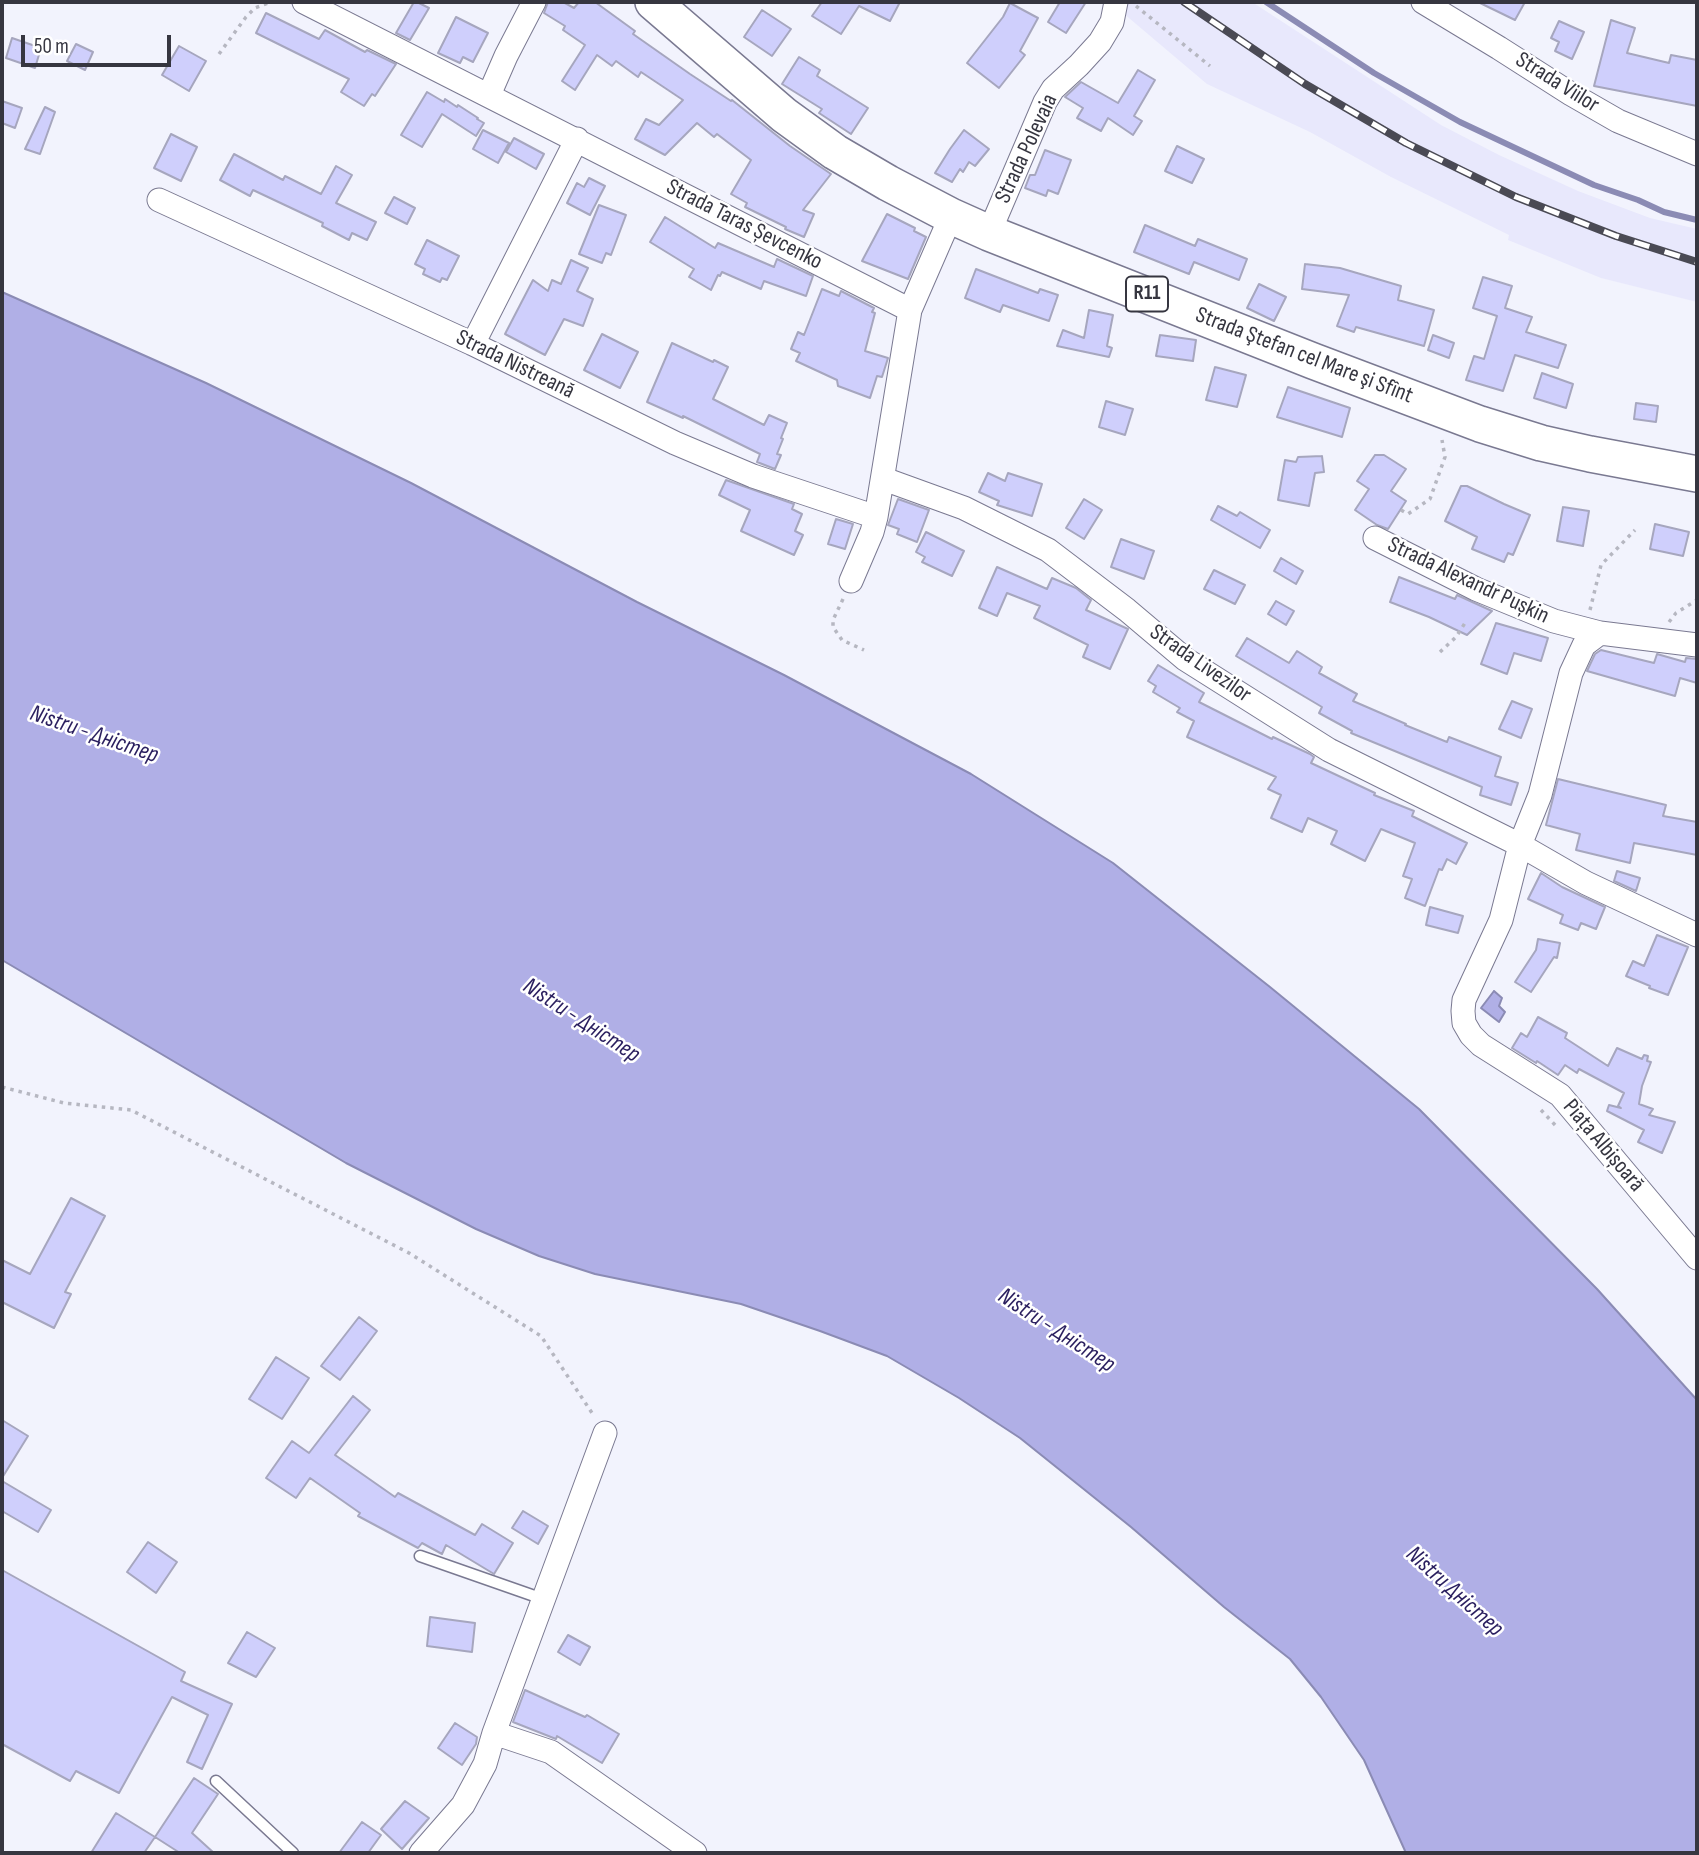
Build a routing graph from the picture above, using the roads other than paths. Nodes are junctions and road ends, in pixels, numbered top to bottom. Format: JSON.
{"nodes":[{"id":1,"x":304,"y":2,"type":"edge"},
{"id":2,"x":534,"y":2,"type":"edge"},
{"id":3,"x":653,"y":2,"type":"edge"},
{"id":4,"x":1423,"y":2,"type":"edge"},
{"id":5,"x":1125,"y":3,"type":"edge"},
{"id":6,"x":489,"y":94,"type":"junction"},
{"id":7,"x":577,"y":139,"type":"junction"},
{"id":8,"x":1697,"y":154,"type":"edge"},
{"id":9,"x":159,"y":201,"type":"dead end"},
{"id":10,"x":951,"y":216,"type":"junction"},
{"id":11,"x":989,"y":233,"type":"junction"},
{"id":12,"x":910,"y":310,"type":"junction"},
{"id":13,"x":473,"y":344,"type":"junction"},
{"id":14,"x":1697,"y":474,"type":"edge"},
{"id":15,"x":884,"y":480,"type":"junction"},
{"id":16,"x":876,"y":517,"type":"junction"},
{"id":17,"x":1376,"y":538,"type":"dead end"},
{"id":18,"x":851,"y":581,"type":"road end"},
{"id":19,"x":1593,"y":631,"type":"junction"},
{"id":20,"x":1697,"y":645,"type":"edge"},
{"id":21,"x":1520,"y":845,"type":"junction"},
{"id":22,"x":1697,"y":935,"type":"edge"},
{"id":23,"x":1697,"y":1258,"type":"edge"},
{"id":24,"x":605,"y":1433,"type":"road end"},
{"id":25,"x":420,"y":1556,"type":"dead end"},
{"id":26,"x":543,"y":1599,"type":"junction"},
{"id":27,"x":494,"y":1733,"type":"junction"},
{"id":28,"x":216,"y":1781,"type":"dead end"},
{"id":29,"x":293,"y":1853,"type":"edge"},
{"id":30,"x":421,"y":1853,"type":"edge"},
{"id":31,"x":695,"y":1853,"type":"edge"}],
"edges":[{"from":1,"to":6,"type":"street","name":"Strada Taras Șevcenko"},
{"from":2,"to":6,"type":"street"},
{"from":3,"to":10,"type":"main road","name":"Strada Ştefan cel Mare şi Sfînt","number":"R11"},
{"from":4,"to":8,"type":"street","name":"Strada Viilor"},
{"from":5,"to":11,"type":"street","name":"Strada Polevaia"},
{"from":6,"to":7,"type":"street","name":"Strada Taras Șevcenko"},
{"from":7,"to":12,"type":"street","name":"Strada Taras Șevcenko"},
{"from":7,"to":13,"type":"street"},
{"from":9,"to":13,"type":"street","name":"Strada Nistreană"},
{"from":10,"to":11,"type":"main road","name":"Strada Ştefan cel Mare şi Sfînt","number":"R11"},
{"from":10,"to":12,"type":"street"},
{"from":11,"to":14,"type":"main road","name":"Strada Ştefan cel Mare şi Sfînt","number":"R11"},
{"from":12,"to":15,"type":"street"},
{"from":13,"to":16,"type":"street","name":"Strada Nistreană"},
{"from":15,"to":16,"type":"street"},
{"from":15,"to":21,"type":"street","name":"Strada Livezilor"},
{"from":16,"to":18,"type":"street"},
{"from":17,"to":19,"type":"street","name":"Strada Alexandr Pușkin"},
{"from":19,"to":20,"type":"street","name":"Strada Alexandr Pușkin"},
{"from":19,"to":21,"type":"street"},
{"from":21,"to":22,"type":"street","name":"Strada Livezilor"},
{"from":21,"to":23,"type":"street","name":"Piața Albișoară"},
{"from":24,"to":26,"type":"street"},
{"from":25,"to":26,"type":"lane"},
{"from":26,"to":27,"type":"street"},
{"from":27,"to":30,"type":"street"},
{"from":27,"to":31,"type":"street"},
{"from":28,"to":29,"type":"lane"}]}
